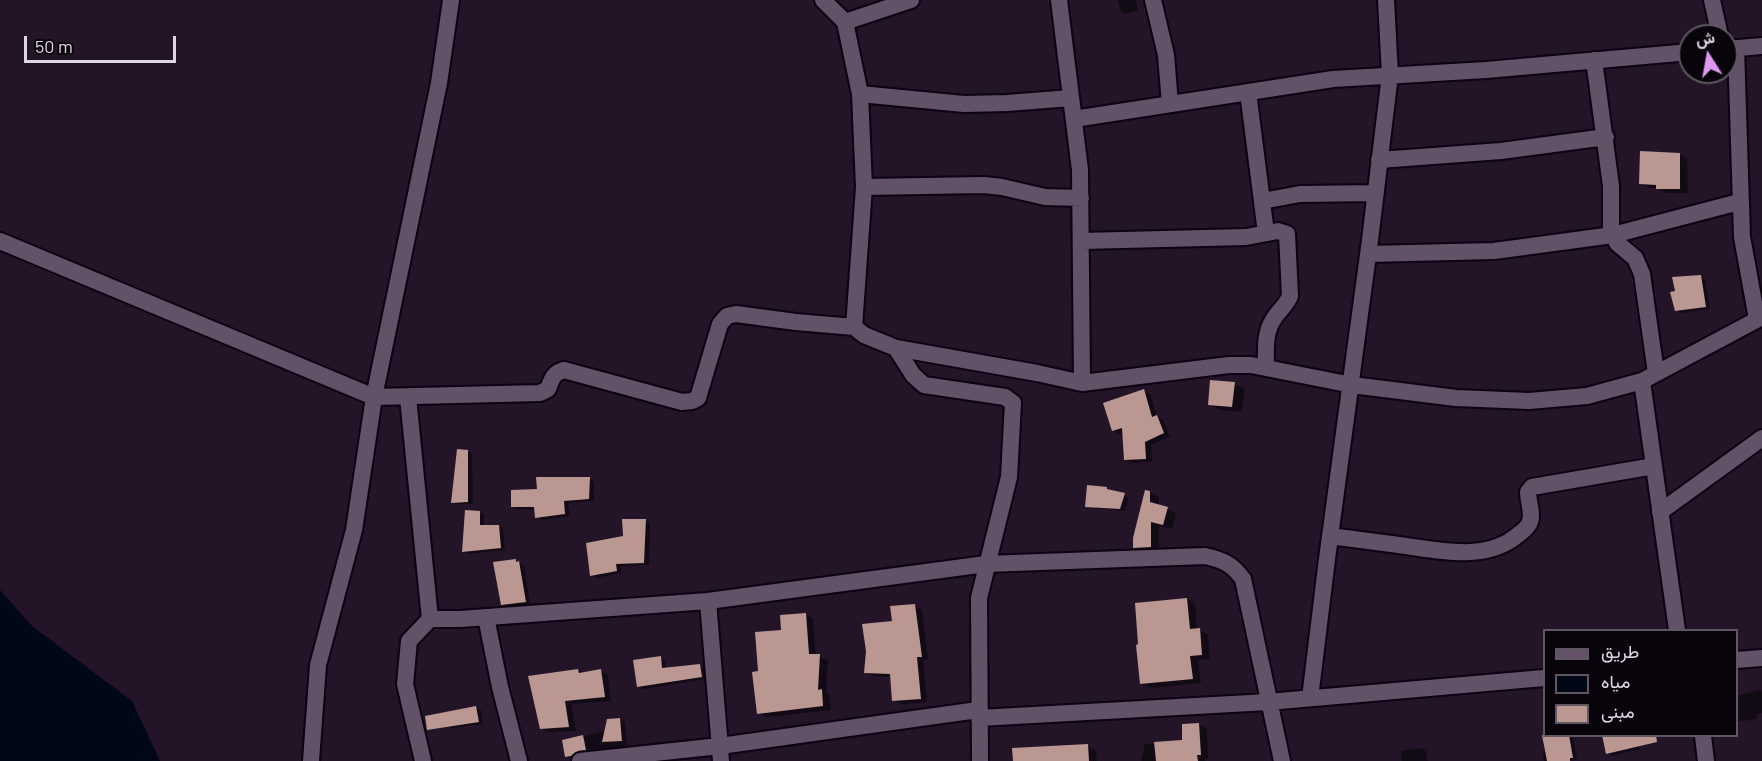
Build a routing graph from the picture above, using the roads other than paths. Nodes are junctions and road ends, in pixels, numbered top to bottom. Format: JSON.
{"nodes":[{"id":1,"x":451,"y":0,"type":"edge"},
{"id":2,"x":823,"y":0,"type":"edge"},
{"id":3,"x":911,"y":0,"type":"edge"},
{"id":4,"x":1059,"y":0,"type":"edge"},
{"id":5,"x":1153,"y":0,"type":"edge"},
{"id":6,"x":1386,"y":0,"type":"edge"},
{"id":7,"x":1712,"y":0,"type":"edge"},
{"id":8,"x":846,"y":22,"type":"junction"},
{"id":9,"x":1717,"y":24,"type":"edge"},
{"id":10,"x":1762,"y":46,"type":"edge"},
{"id":11,"x":1738,"y":48,"type":"edge"},
{"id":12,"x":1678,"y":53,"type":"edge"},
{"id":13,"x":1594,"y":60,"type":"junction"},
{"id":14,"x":1390,"y":75,"type":"junction"},
{"id":15,"x":1733,"y":84,"type":"edge"},
{"id":16,"x":1248,"y":92,"type":"junction"},
{"id":17,"x":860,"y":94,"type":"junction"},
{"id":18,"x":1071,"y":98,"type":"junction"},
{"id":19,"x":1170,"y":104,"type":"junction"},
{"id":20,"x":1074,"y":118,"type":"junction"},
{"id":21,"x":1606,"y":137,"type":"junction"},
{"id":22,"x":1379,"y":160,"type":"junction"},
{"id":23,"x":864,"y":187,"type":"junction"},
{"id":24,"x":1376,"y":193,"type":"junction"},
{"id":25,"x":1081,"y":198,"type":"junction"},
{"id":26,"x":1262,"y":201,"type":"junction"},
{"id":27,"x":1739,"y":202,"type":"junction"},
{"id":28,"x":1266,"y":233,"type":"junction"},
{"id":29,"x":1613,"y":235,"type":"junction"},
{"id":30,"x":0,"y":241,"type":"edge"},
{"id":31,"x":1081,"y":241,"type":"junction"},
{"id":32,"x":1368,"y":254,"type":"junction"},
{"id":33,"x":1760,"y":318,"type":"edge"},
{"id":34,"x":854,"y":327,"type":"junction"},
{"id":35,"x":896,"y":348,"type":"junction"},
{"id":36,"x":1266,"y":368,"type":"junction"},
{"id":37,"x":1649,"y":377,"type":"junction"},
{"id":38,"x":1082,"y":383,"type":"junction"},
{"id":39,"x":1352,"y":385,"type":"junction"},
{"id":40,"x":374,"y":397,"type":"junction"},
{"id":41,"x":408,"y":397,"type":"junction"},
{"id":42,"x":1762,"y":438,"type":"edge"},
{"id":43,"x":1654,"y":466,"type":"junction"},
{"id":44,"x":1660,"y":512,"type":"junction"},
{"id":45,"x":1330,"y":536,"type":"junction"},
{"id":46,"x":986,"y":564,"type":"junction"},
{"id":47,"x":708,"y":601,"type":"junction"},
{"id":48,"x":486,"y":617,"type":"junction"},
{"id":49,"x":430,"y":619,"type":"junction"},
{"id":50,"x":1677,"y":629,"type":"edge"},
{"id":51,"x":1762,"y":658,"type":"edge"},
{"id":52,"x":1738,"y":660,"type":"edge"},
{"id":53,"x":1543,"y":678,"type":"edge"},
{"id":54,"x":1310,"y":698,"type":"junction"},
{"id":55,"x":1268,"y":702,"type":"junction"},
{"id":56,"x":978,"y":714,"type":"junction"},
{"id":57,"x":1703,"y":737,"type":"edge"},
{"id":58,"x":721,"y":754,"type":"edge"},
{"id":59,"x":311,"y":761,"type":"edge"},
{"id":60,"x":423,"y":761,"type":"edge"},
{"id":61,"x":519,"y":761,"type":"edge"},
{"id":62,"x":580,"y":761,"type":"edge"},
{"id":63,"x":980,"y":761,"type":"edge"},
{"id":64,"x":1282,"y":761,"type":"edge"},
{"id":65,"x":1706,"y":761,"type":"edge"}],
"edges":[{"from":1,"to":40,"type":"street"},
{"from":2,"to":8,"type":"street"},
{"from":3,"to":8,"type":"street"},
{"from":4,"to":18,"type":"street"},
{"from":5,"to":19,"type":"street"},
{"from":6,"to":14,"type":"street"},
{"from":7,"to":9,"type":"street"},
{"from":8,"to":17,"type":"street"},
{"from":10,"to":11,"type":"street"},
{"from":12,"to":13,"type":"street"},
{"from":13,"to":14,"type":"street"},
{"from":13,"to":21,"type":"street"},
{"from":14,"to":16,"type":"street"},
{"from":14,"to":22,"type":"street"},
{"from":15,"to":27,"type":"street"},
{"from":16,"to":19,"type":"street"},
{"from":16,"to":26,"type":"street"},
{"from":17,"to":18,"type":"street"},
{"from":17,"to":23,"type":"street"},
{"from":18,"to":20,"type":"street"},
{"from":19,"to":20,"type":"street"},
{"from":20,"to":25,"type":"street"},
{"from":21,"to":22,"type":"street"},
{"from":21,"to":29,"type":"street"},
{"from":22,"to":24,"type":"street"},
{"from":23,"to":25,"type":"street"},
{"from":23,"to":34,"type":"street"},
{"from":24,"to":26,"type":"street"},
{"from":24,"to":32,"type":"street"},
{"from":25,"to":31,"type":"street"},
{"from":26,"to":28,"type":"street"},
{"from":27,"to":29,"type":"street"},
{"from":27,"to":33,"type":"street"},
{"from":28,"to":31,"type":"street"},
{"from":28,"to":36,"type":"street"},
{"from":29,"to":32,"type":"street"},
{"from":29,"to":37,"type":"street"},
{"from":30,"to":40,"type":"street"},
{"from":31,"to":38,"type":"street"},
{"from":32,"to":39,"type":"street"},
{"from":33,"to":37,"type":"street"},
{"from":34,"to":35,"type":"street"},
{"from":34,"to":41,"type":"street"},
{"from":35,"to":38,"type":"street"},
{"from":35,"to":46,"type":"street"},
{"from":36,"to":38,"type":"street"},
{"from":36,"to":39,"type":"street"},
{"from":37,"to":39,"type":"street"},
{"from":37,"to":43,"type":"street"},
{"from":39,"to":45,"type":"street"},
{"from":40,"to":41,"type":"street"},
{"from":40,"to":59,"type":"street"},
{"from":41,"to":49,"type":"street"},
{"from":42,"to":44,"type":"street"},
{"from":43,"to":44,"type":"street"},
{"from":43,"to":45,"type":"street"},
{"from":44,"to":50,"type":"street"},
{"from":45,"to":54,"type":"street"},
{"from":46,"to":47,"type":"street"},
{"from":46,"to":55,"type":"street"},
{"from":46,"to":56,"type":"street"},
{"from":47,"to":48,"type":"street"},
{"from":47,"to":58,"type":"street"},
{"from":48,"to":49,"type":"street"},
{"from":48,"to":61,"type":"street"},
{"from":49,"to":60,"type":"street"},
{"from":51,"to":52,"type":"street"},
{"from":53,"to":54,"type":"street"},
{"from":54,"to":55,"type":"street"},
{"from":55,"to":56,"type":"street"},
{"from":55,"to":64,"type":"street"},
{"from":56,"to":58,"type":"street"},
{"from":56,"to":63,"type":"street"},
{"from":57,"to":65,"type":"street"},
{"from":58,"to":62,"type":"street"}]}
